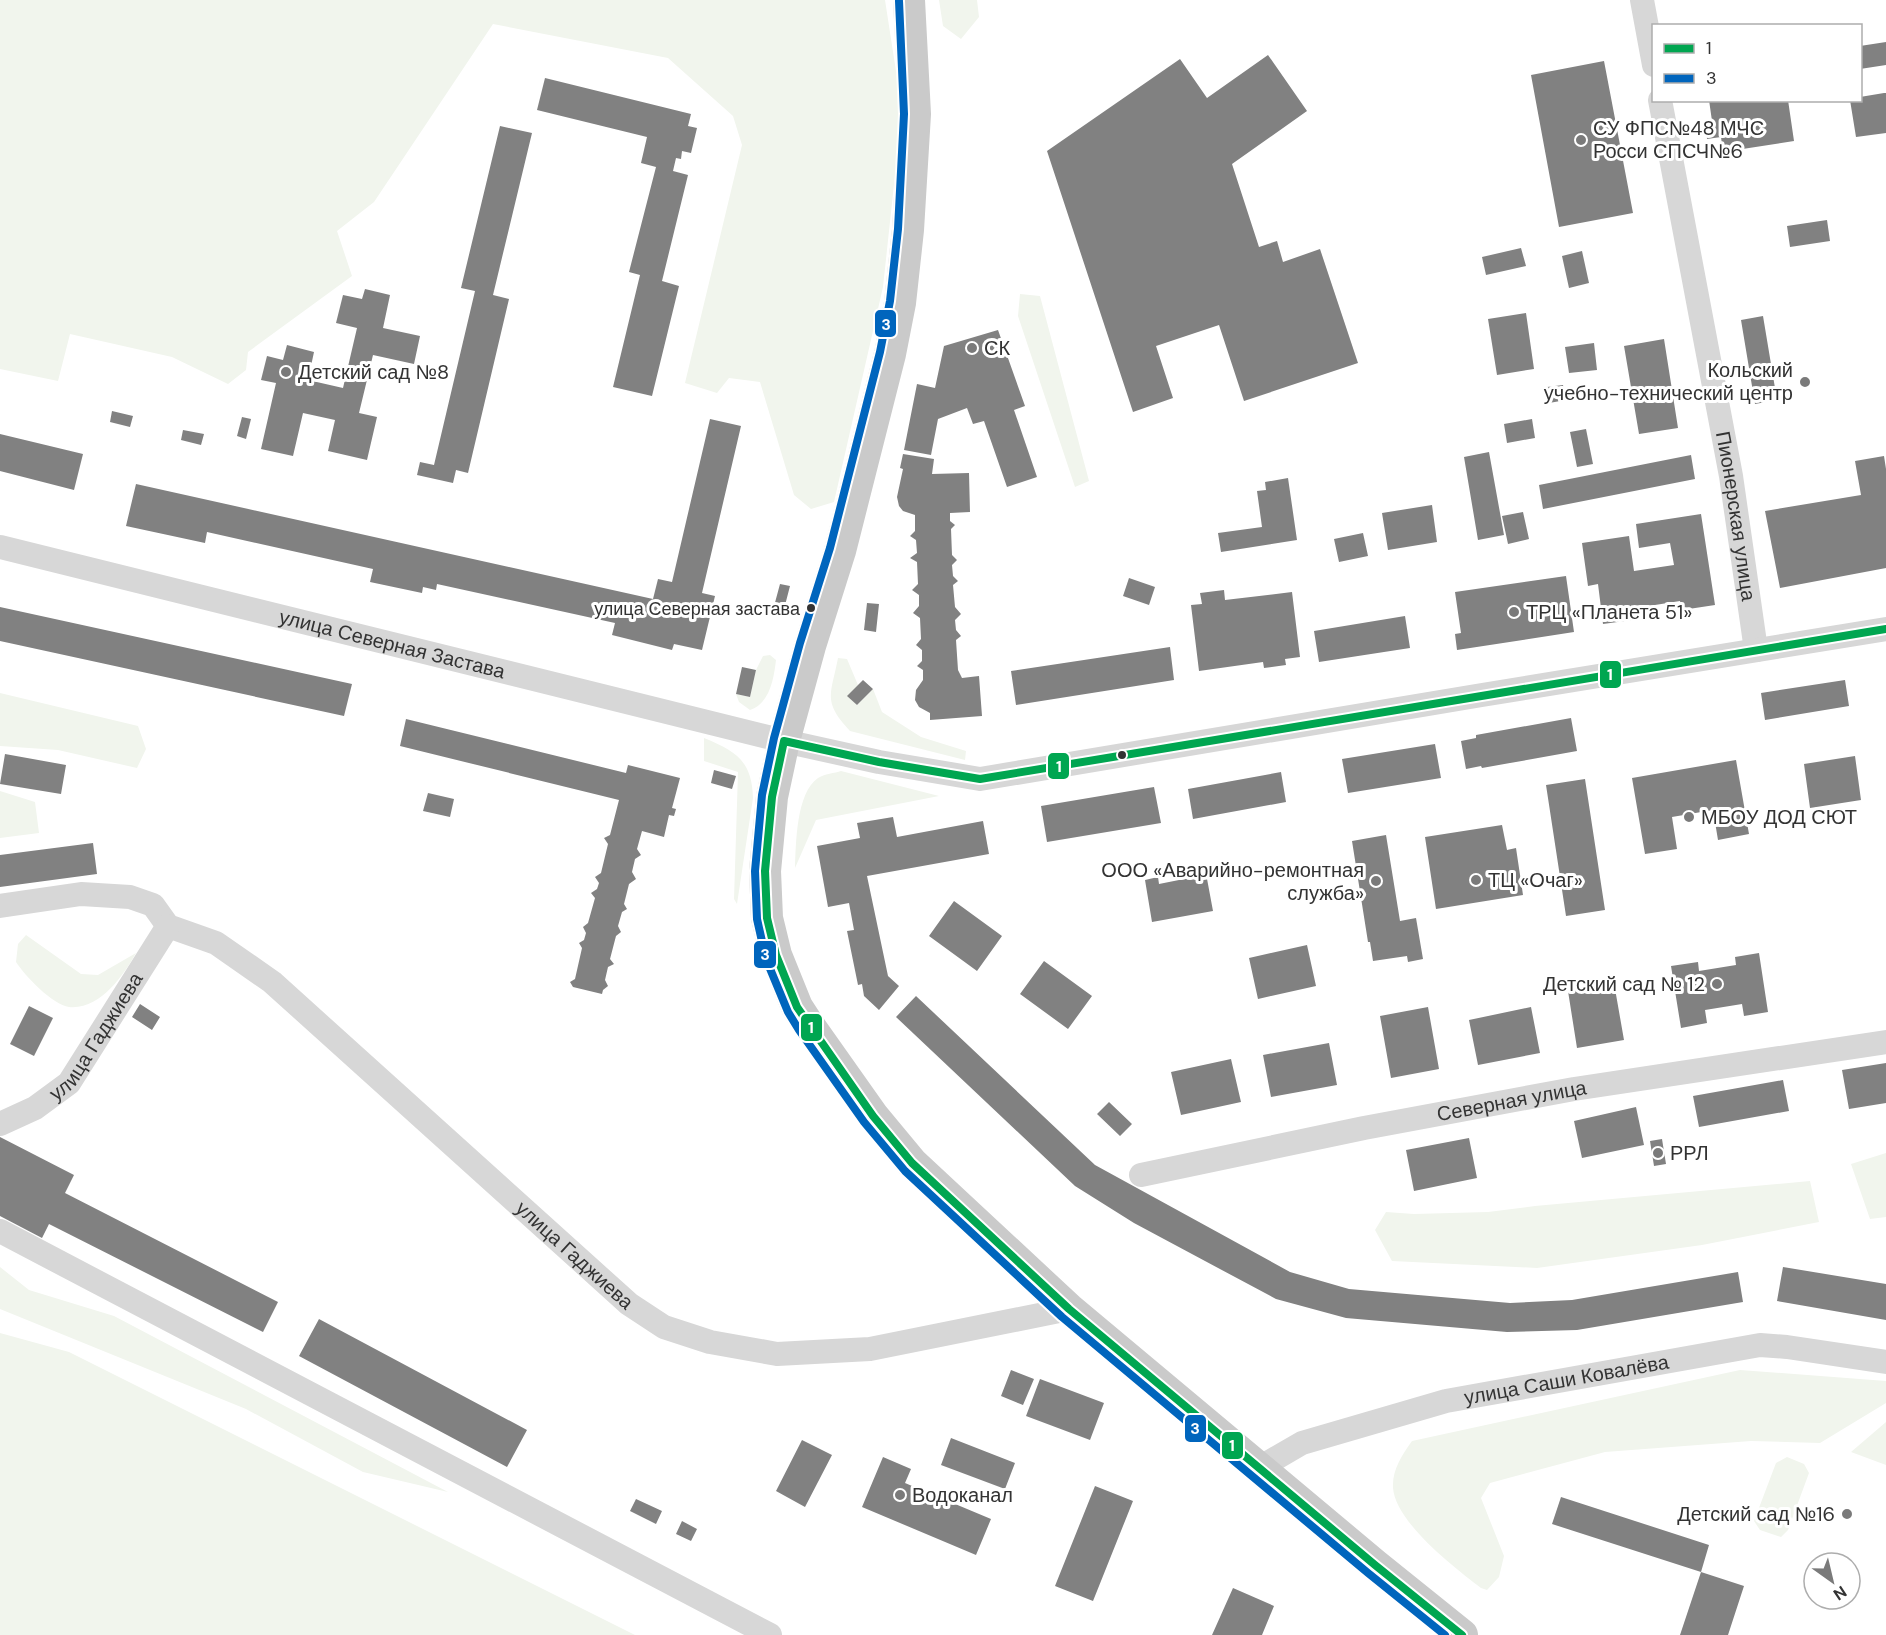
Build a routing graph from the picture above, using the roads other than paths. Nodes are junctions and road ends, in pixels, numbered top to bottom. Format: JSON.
{"nodes":[{"id":1,"x":909,"y":0,"type":"edge"},
{"id":2,"x":1642,"y":0,"type":"edge"},
{"id":3,"x":1652,"y":59,"type":"edge"},
{"id":4,"x":1660,"y":102,"type":"edge"},
{"id":5,"x":0,"y":548,"type":"edge"},
{"id":6,"x":1886,"y":629,"type":"edge"},
{"id":7,"x":1756,"y":650,"type":"junction"},
{"id":8,"x":784,"y":741,"type":"junction"},
{"id":9,"x":0,"y":906,"type":"edge"},
{"id":10,"x":168,"y":926,"type":"junction"},
{"id":11,"x":1886,"y":1042,"type":"edge"},
{"id":12,"x":0,"y":1124,"type":"edge"},
{"id":13,"x":1141,"y":1175,"type":"dead end"},
{"id":14,"x":0,"y":1232,"type":"edge"},
{"id":15,"x":1069,"y":1309,"type":"junction"},
{"id":16,"x":1886,"y":1362,"type":"edge"},
{"id":17,"x":1259,"y":1468,"type":"junction"},
{"id":18,"x":770,"y":1635,"type":"edge"},
{"id":19,"x":1462,"y":1635,"type":"edge"}],
"edges":[{"from":1,"to":8,"type":"main road"},
{"from":2,"to":3,"type":"street"},
{"from":4,"to":7,"type":"street","name":"Пионерская улица"},
{"from":5,"to":8,"type":"street","name":"улица Северная Застава"},
{"from":6,"to":7,"type":"street","name":"улица Северная Застава"},
{"from":7,"to":8,"type":"street","name":"улица Северная Застава"},
{"from":8,"to":15,"type":"main road"},
{"from":9,"to":10,"type":"street"},
{"from":10,"to":12,"type":"street","name":"улица Гаджиева"},
{"from":10,"to":15,"type":"street","name":"улица Гаджиева"},
{"from":11,"to":13,"type":"street","name":"Северная улица"},
{"from":14,"to":18,"type":"street"},
{"from":15,"to":17,"type":"main road"},
{"from":16,"to":17,"type":"street","name":"улица Саши Ковалёва"},
{"from":17,"to":19,"type":"main road"}]}
